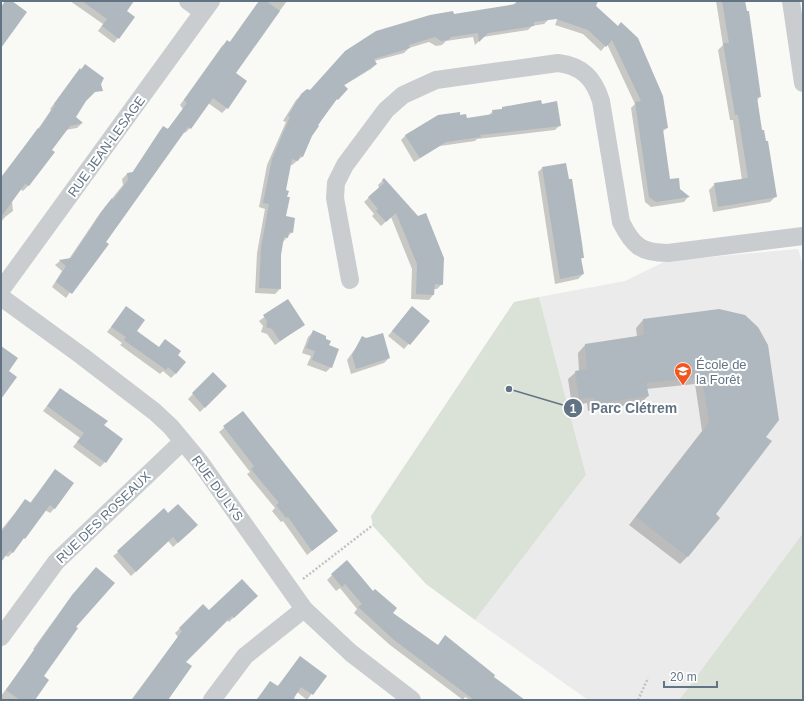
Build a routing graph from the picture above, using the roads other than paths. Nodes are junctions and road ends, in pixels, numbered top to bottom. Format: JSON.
{"nodes":[{"id":1,"x":188,"y":1,"type":"edge"},
{"id":2,"x":791,"y":1,"type":"edge"},
{"id":3,"x":207,"y":6,"type":"edge"},
{"id":4,"x":799,"y":31,"type":"edge"},
{"id":5,"x":803,"y":83,"type":"edge"},
{"id":6,"x":803,"y":236,"type":"edge"},
{"id":7,"x":350,"y":280,"type":"dead end"},
{"id":8,"x":1,"y":290,"type":"edge"},
{"id":9,"x":1,"y":298,"type":"edge"},
{"id":10,"x":182,"y":442,"type":"junction"},
{"id":11,"x":304,"y":609,"type":"junction"},
{"id":12,"x":1,"y":637,"type":"edge"},
{"id":13,"x":212,"y":700,"type":"edge"},
{"id":14,"x":412,"y":700,"type":"edge"}],
"edges":[{"from":1,"to":3,"type":"street"},
{"from":2,"to":4,"type":"street"},
{"from":3,"to":8,"type":"street","name":"RUE JEAN-LESAGE"},
{"from":4,"to":5,"type":"street"},
{"from":6,"to":7,"type":"street"},
{"from":9,"to":10,"type":"street","name":"RUE DU LYS"},
{"from":10,"to":11,"type":"street","name":"RUE DU LYS"},
{"from":10,"to":12,"type":"street","name":"RUE DES ROSEAUX"},
{"from":11,"to":13,"type":"street"},
{"from":11,"to":14,"type":"street","name":"RUE DU LYS"}]}
